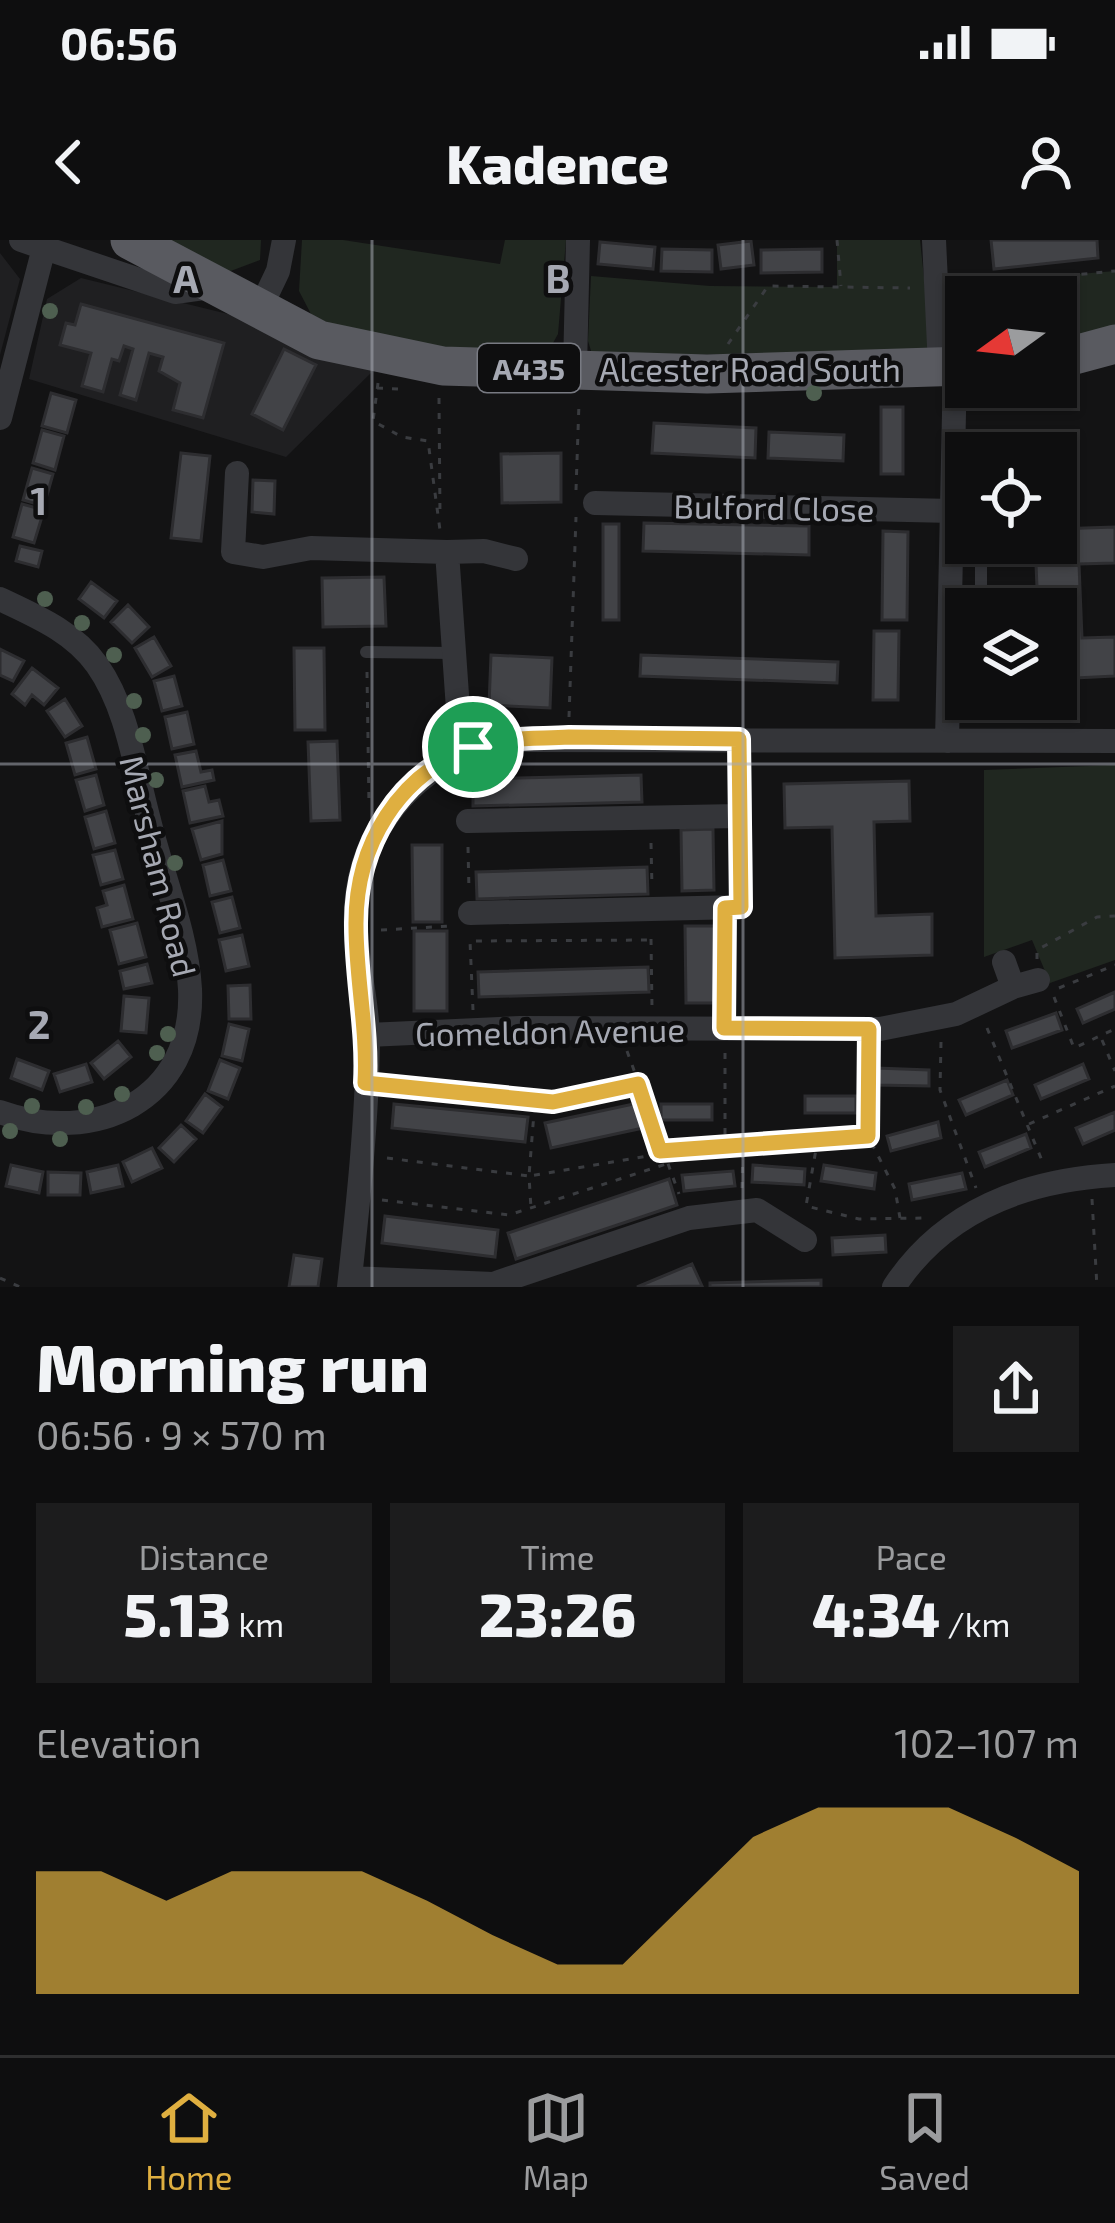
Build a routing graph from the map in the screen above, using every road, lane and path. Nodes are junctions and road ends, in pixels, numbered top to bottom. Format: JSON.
{"nodes":[{"id":1,"x":130,"y":240,"type":"edge"},
{"id":2,"x":284,"y":240,"type":"edge"},
{"id":3,"x":578,"y":240,"type":"edge"},
{"id":4,"x":837,"y":240,"type":"edge"},
{"id":5,"x":934,"y":240,"type":"edge"},
{"id":6,"x":37,"y":242,"type":"edge"},
{"id":7,"x":1115,"y":271,"type":"edge"},
{"id":8,"x":211,"y":286,"type":"junction"},
{"id":9,"x":841,"y":287,"type":"junction"},
{"id":10,"x":938,"y":289,"type":"junction"},
{"id":11,"x":259,"y":311,"type":"junction"},
{"id":12,"x":945,"y":323,"type":"edge"},
{"id":13,"x":1115,"y":344,"type":"edge"},
{"id":14,"x":1077,"y":355,"type":"edge"},
{"id":15,"x":387,"y":357,"type":"junction"},
{"id":16,"x":1115,"y":359,"type":"edge"},
{"id":17,"x":1077,"y":360,"type":"edge"},
{"id":18,"x":945,"y":366,"type":"edge"},
{"id":19,"x":575,"y":369,"type":"junction"},
{"id":20,"x":707,"y":374,"type":"junction"},
{"id":21,"x":439,"y":392,"type":"dead end"},
{"id":22,"x":0,"y":418,"type":"edge"},
{"id":23,"x":237,"y":472,"type":"dead end"},
{"id":24,"x":582,"y":502,"type":"junction"},
{"id":25,"x":945,"y":511,"type":"edge"},
{"id":26,"x":447,"y":552,"type":"junction"},
{"id":27,"x":515,"y":559,"type":"dead end"},
{"id":28,"x":0,"y":599,"type":"edge"},
{"id":29,"x":366,"y":652,"type":"joint"},
{"id":30,"x":454,"y":653,"type":"junction"},
{"id":31,"x":949,"y":720,"type":"edge"},
{"id":32,"x":569,"y":737,"type":"junction"},
{"id":33,"x":739,"y":739,"type":"junction"},
{"id":34,"x":947,"y":740,"type":"junction"},
{"id":35,"x":1115,"y":740,"type":"edge"},
{"id":36,"x":473,"y":747,"type":"junction"},
{"id":37,"x":738,"y":816,"type":"junction"},
{"id":38,"x":651,"y":818,"type":"junction"},
{"id":39,"x":468,"y":821,"type":"joint"},
{"id":40,"x":381,"y":822,"type":"junction"},
{"id":41,"x":725,"y":908,"type":"junction"},
{"id":42,"x":650,"y":909,"type":"junction"},
{"id":43,"x":470,"y":913,"type":"joint"},
{"id":44,"x":1115,"y":916,"type":"edge"},
{"id":45,"x":356,"y":931,"type":"junction"},
{"id":46,"x":651,"y":940,"type":"junction"},
{"id":47,"x":470,"y":941,"type":"junction"},
{"id":48,"x":1004,"y":962,"type":"dead end"},
{"id":49,"x":1115,"y":965,"type":"edge"},
{"id":50,"x":1026,"y":983,"type":"junction"},
{"id":51,"x":977,"y":1004,"type":"junction"},
{"id":52,"x":942,"y":1017,"type":"junction"},
{"id":53,"x":619,"y":1028,"type":"junction"},
{"id":54,"x":652,"y":1028,"type":"junction"},
{"id":55,"x":724,"y":1028,"type":"junction"},
{"id":56,"x":869,"y":1029,"type":"junction"},
{"id":57,"x":1115,"y":1029,"type":"edge"},
{"id":58,"x":473,"y":1030,"type":"junction"},
{"id":59,"x":368,"y":1035,"type":"junction"},
{"id":60,"x":1101,"y":1036,"type":"junction"},
{"id":61,"x":1115,"y":1071,"type":"edge"},
{"id":62,"x":365,"y":1083,"type":"junction"},
{"id":63,"x":638,"y":1084,"type":"junction"},
{"id":64,"x":1115,"y":1086,"type":"edge"},
{"id":65,"x":536,"y":1100,"type":"junction"},
{"id":66,"x":0,"y":1112,"type":"edge"},
{"id":67,"x":1028,"y":1125,"type":"junction"},
{"id":68,"x":868,"y":1136,"type":"junction"},
{"id":69,"x":818,"y":1138,"type":"junction"},
{"id":70,"x":742,"y":1142,"type":"junction"},
{"id":71,"x":724,"y":1143,"type":"junction"},
{"id":72,"x":660,"y":1151,"type":"junction"},
{"id":73,"x":361,"y":1155,"type":"junction"},
{"id":74,"x":665,"y":1164,"type":"junction"},
{"id":75,"x":529,"y":1176,"type":"junction"},
{"id":76,"x":1103,"y":1176,"type":"edge"},
{"id":77,"x":1052,"y":1182,"type":"junction"},
{"id":78,"x":357,"y":1197,"type":"junction"},
{"id":79,"x":982,"y":1207,"type":"junction"},
{"id":80,"x":531,"y":1208,"type":"junction"},
{"id":81,"x":742,"y":1212,"type":"junction"},
{"id":82,"x":689,"y":1217,"type":"junction"},
{"id":83,"x":923,"y":1218,"type":"dead end"},
{"id":84,"x":900,"y":1220,"type":"junction"},
{"id":85,"x":805,"y":1240,"type":"dead end"},
{"id":86,"x":0,"y":1278,"type":"edge"},
{"id":87,"x":549,"y":1278,"type":"edge"},
{"id":88,"x":350,"y":1282,"type":"edge"},
{"id":89,"x":20,"y":1287,"type":"edge"},
{"id":90,"x":894,"y":1287,"type":"edge"},
{"id":91,"x":1097,"y":1287,"type":"edge"}],
"edges":[{"from":1,"to":8,"type":"highway","name":"Alcester Road South","number":"A435"},
{"from":2,"to":11,"type":"street"},
{"from":3,"to":19,"type":"street"},
{"from":4,"to":9,"type":"path"},
{"from":5,"to":10,"type":"street"},
{"from":6,"to":8,"type":"street"},
{"from":6,"to":22,"type":"street"},
{"from":7,"to":10,"type":"path"},
{"from":8,"to":11,"type":"highway","name":"Alcester Road South","number":"A435"},
{"from":9,"to":10,"type":"path"},
{"from":9,"to":20,"type":"path"},
{"from":10,"to":12,"type":"street"},
{"from":11,"to":15,"type":"highway","name":"Alcester Road South","number":"A435"},
{"from":13,"to":14,"type":"highway"},
{"from":15,"to":19,"type":"highway","name":"Alcester Road South","number":"A435"},
{"from":15,"to":21,"type":"path"},
{"from":16,"to":17,"type":"highway"},
{"from":18,"to":20,"type":"highway","name":"Alcester Road South","number":"A435"},
{"from":19,"to":20,"type":"highway","name":"Alcester Road South","number":"A435"},
{"from":19,"to":24,"type":"path"},
{"from":23,"to":26,"type":"street"},
{"from":24,"to":25,"type":"street","name":"Bulford Close"},
{"from":24,"to":32,"type":"path"},
{"from":26,"to":27,"type":"street"},
{"from":26,"to":30,"type":"street"},
{"from":28,"to":66,"type":"street","name":"Marsham Road"},
{"from":29,"to":30,"type":"lane"},
{"from":29,"to":40,"type":"path"},
{"from":30,"to":36,"type":"street"},
{"from":31,"to":34,"type":"street"},
{"from":32,"to":33,"type":"street"},
{"from":32,"to":36,"type":"street"},
{"from":33,"to":34,"type":"street"},
{"from":33,"to":37,"type":"street"},
{"from":34,"to":35,"type":"street"},
{"from":36,"to":40,"type":"street"},
{"from":37,"to":38,"type":"street"},
{"from":37,"to":41,"type":"street"},
{"from":38,"to":39,"type":"street"},
{"from":38,"to":42,"type":"path"},
{"from":39,"to":43,"type":"path"},
{"from":40,"to":45,"type":"street"},
{"from":41,"to":42,"type":"street"},
{"from":41,"to":55,"type":"path"},
{"from":42,"to":43,"type":"street"},
{"from":42,"to":46,"type":"path"},
{"from":44,"to":50,"type":"path"},
{"from":45,"to":47,"type":"path"},
{"from":45,"to":59,"type":"street"},
{"from":46,"to":47,"type":"path"},
{"from":46,"to":54,"type":"path"},
{"from":47,"to":58,"type":"path"},
{"from":48,"to":50,"type":"street"},
{"from":49,"to":60,"type":"path"},
{"from":50,"to":51,"type":"street","name":"Gomeldon Avenue"},
{"from":51,"to":52,"type":"street","name":"Gomeldon Avenue"},
{"from":51,"to":67,"type":"path"},
{"from":52,"to":56,"type":"street","name":"Gomeldon Avenue"},
{"from":52,"to":79,"type":"path"},
{"from":53,"to":54,"type":"street","name":"Gomeldon Avenue"},
{"from":53,"to":58,"type":"street","name":"Gomeldon Avenue"},
{"from":53,"to":63,"type":"path"},
{"from":54,"to":55,"type":"street","name":"Gomeldon Avenue"},
{"from":55,"to":56,"type":"street","name":"Gomeldon Avenue"},
{"from":55,"to":71,"type":"path"},
{"from":56,"to":68,"type":"path"},
{"from":57,"to":60,"type":"path"},
{"from":58,"to":59,"type":"street","name":"Gomeldon Avenue"},
{"from":59,"to":62,"type":"street"},
{"from":60,"to":61,"type":"path"},
{"from":62,"to":65,"type":"path"},
{"from":62,"to":73,"type":"street"},
{"from":63,"to":65,"type":"path"},
{"from":63,"to":72,"type":"path"},
{"from":64,"to":67,"type":"path"},
{"from":65,"to":75,"type":"path"},
{"from":67,"to":77,"type":"path"},
{"from":68,"to":69,"type":"path"},
{"from":68,"to":84,"type":"path"},
{"from":69,"to":70,"type":"path"},
{"from":69,"to":84,"type":"path"},
{"from":70,"to":71,"type":"path"},
{"from":70,"to":81,"type":"path"},
{"from":71,"to":72,"type":"path"},
{"from":72,"to":74,"type":"path"},
{"from":72,"to":75,"type":"path"},
{"from":73,"to":75,"type":"path"},
{"from":73,"to":78,"type":"street"},
{"from":74,"to":80,"type":"path"},
{"from":74,"to":82,"type":"path"},
{"from":75,"to":80,"type":"path"},
{"from":76,"to":77,"type":"street"},
{"from":76,"to":91,"type":"path"},
{"from":77,"to":79,"type":"street"},
{"from":78,"to":80,"type":"path"},
{"from":78,"to":88,"type":"street"},
{"from":79,"to":90,"type":"street"},
{"from":81,"to":82,"type":"street"},
{"from":81,"to":85,"type":"street"},
{"from":82,"to":87,"type":"street"},
{"from":83,"to":84,"type":"path"},
{"from":86,"to":89,"type":"path"},
{"from":87,"to":88,"type":"street"}]}
